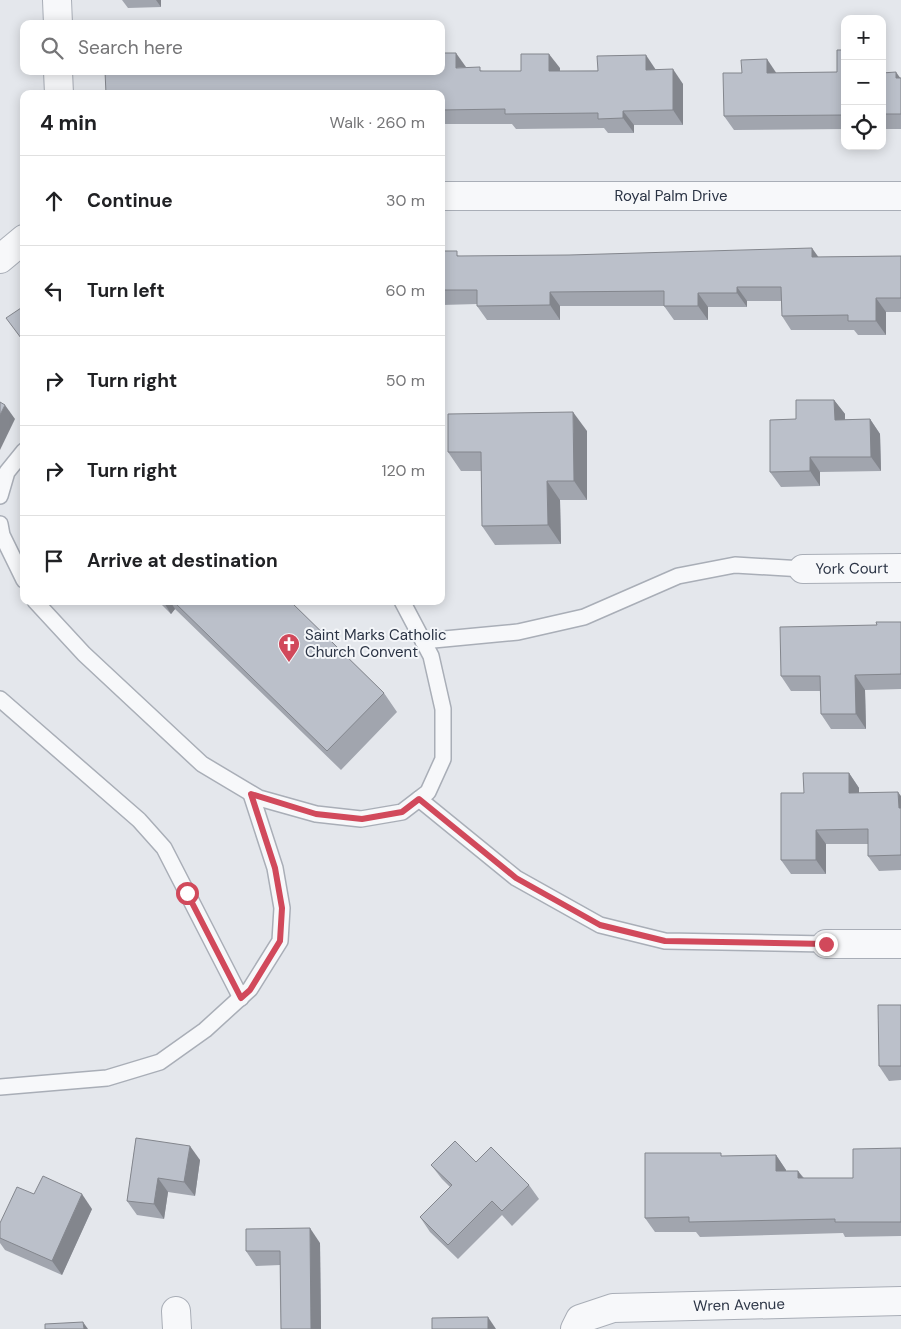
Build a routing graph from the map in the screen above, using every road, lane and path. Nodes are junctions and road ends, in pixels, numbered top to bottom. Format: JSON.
{"nodes":[{"id":1,"x":57,"y":0,"type":"edge"},
{"id":2,"x":58,"y":20,"type":"edge"},
{"id":3,"x":58,"y":75,"type":"edge"},
{"id":4,"x":59,"y":90,"type":"edge"},
{"id":5,"x":445,"y":196,"type":"edge"},
{"id":6,"x":901,"y":196,"type":"edge"},
{"id":7,"x":20,"y":242,"type":"edge"},
{"id":8,"x":0,"y":259,"type":"edge"},
{"id":9,"x":20,"y":456,"type":"edge"},
{"id":10,"x":0,"y":496,"type":"edge"},
{"id":11,"x":0,"y":524,"type":"edge"},
{"id":12,"x":6,"y":559,"type":"edge"},
{"id":13,"x":901,"y":568,"type":"edge"},
{"id":14,"x":803,"y":569,"type":"joint"},
{"id":15,"x":20,"y":575,"type":"edge"},
{"id":16,"x":39,"y":605,"type":"edge"},
{"id":17,"x":404,"y":605,"type":"edge"},
{"id":18,"x":423,"y":641,"type":"junction"},
{"id":19,"x":0,"y":699,"type":"edge"},
{"id":20,"x":251,"y":794,"type":"junction"},
{"id":21,"x":419,"y":799,"type":"junction"},
{"id":22,"x":826,"y":944,"type":"joint"},
{"id":23,"x":901,"y":944,"type":"edge"},
{"id":24,"x":241,"y":998,"type":"junction"},
{"id":25,"x":0,"y":1087,"type":"edge"},
{"id":26,"x":901,"y":1301,"type":"edge"},
{"id":27,"x":578,"y":1324,"type":"edge"}],
"edges":[{"from":1,"to":2,"type":"street"},
{"from":3,"to":4,"type":"street"},
{"from":5,"to":6,"type":"street","name":"Royal Palm Drive"},
{"from":7,"to":8,"type":"street"},
{"from":9,"to":10,"type":"lane"},
{"from":11,"to":12,"type":"lane"},
{"from":12,"to":15,"type":"lane"},
{"from":13,"to":14,"type":"street","name":"York Court"},
{"from":14,"to":18,"type":"lane"},
{"from":16,"to":20,"type":"lane"},
{"from":17,"to":18,"type":"lane"},
{"from":18,"to":21,"type":"lane"},
{"from":19,"to":24,"type":"lane"},
{"from":20,"to":21,"type":"lane"},
{"from":20,"to":24,"type":"lane"},
{"from":21,"to":22,"type":"lane"},
{"from":22,"to":23,"type":"street"},
{"from":24,"to":25,"type":"lane"},
{"from":26,"to":27,"type":"street","name":"Wren Avenue"}]}
